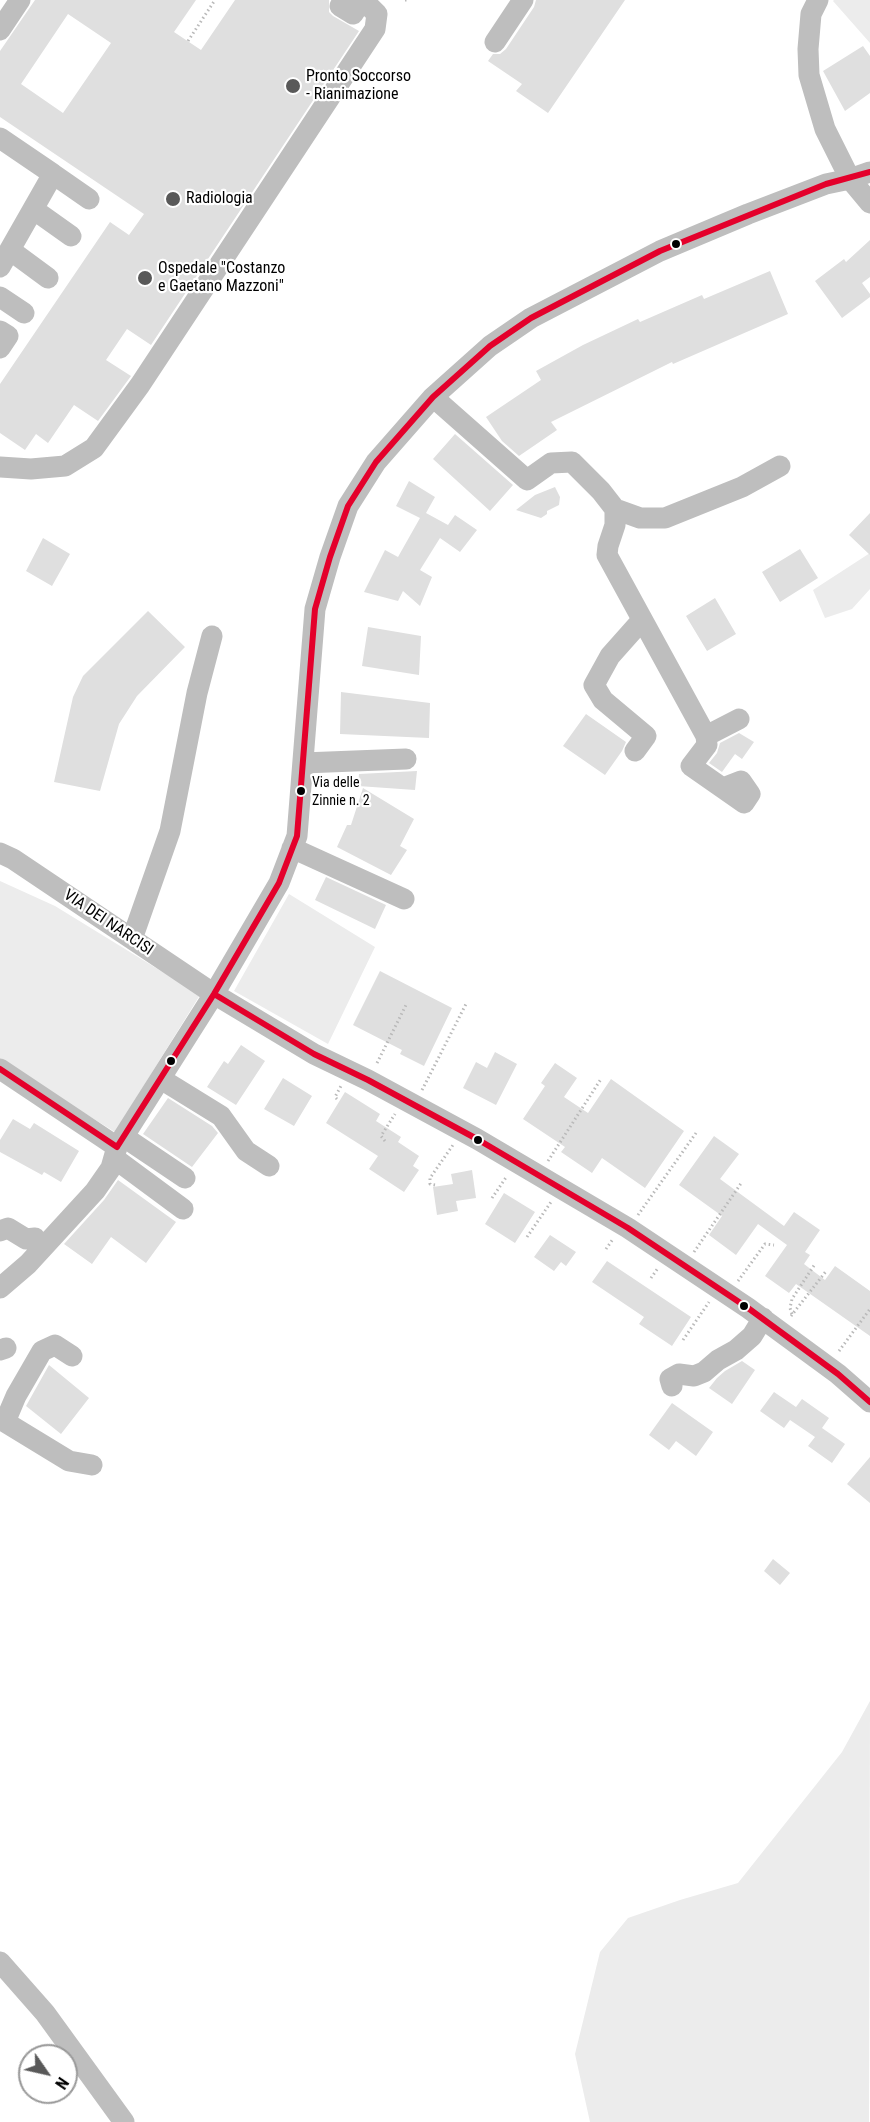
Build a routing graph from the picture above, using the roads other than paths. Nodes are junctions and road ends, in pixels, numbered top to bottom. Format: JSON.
{"nodes":[{"id":1,"x":20,"y":0,"type":"edge"},
{"id":2,"x":362,"y":0,"type":"edge"},
{"id":3,"x":522,"y":0,"type":"edge"},
{"id":4,"x":818,"y":0,"type":"edge"},
{"id":5,"x":340,"y":6,"type":"dead end"},
{"id":6,"x":0,"y":30,"type":"edge"},
{"id":7,"x":495,"y":42,"type":"dead end"},
{"id":8,"x":0,"y":138,"type":"edge"},
{"id":9,"x":53,"y":174,"type":"junction"},
{"id":10,"x":860,"y":175,"type":"edge"},
{"id":11,"x":90,"y":200,"type":"dead end"},
{"id":12,"x":870,"y":202,"type":"edge"},
{"id":13,"x":33,"y":209,"type":"junction"},
{"id":14,"x":71,"y":236,"type":"dead end"},
{"id":15,"x":5,"y":259,"type":"edge"},
{"id":16,"x":48,"y":278,"type":"dead end"},
{"id":17,"x":0,"y":297,"type":"edge"},
{"id":18,"x":24,"y":313,"type":"dead end"},
{"id":19,"x":0,"y":331,"type":"edge"},
{"id":20,"x":0,"y":348,"type":"edge"},
{"id":21,"x":433,"y":396,"type":"junction"},
{"id":22,"x":780,"y":466,"type":"dead end"},
{"id":23,"x":0,"y":467,"type":"edge"},
{"id":24,"x":615,"y":509,"type":"junction"},
{"id":25,"x":642,"y":620,"type":"junction"},
{"id":26,"x":212,"y":636,"type":"dead end"},
{"id":27,"x":739,"y":719,"type":"dead end"},
{"id":28,"x":706,"y":736,"type":"junction"},
{"id":29,"x":636,"y":751,"type":"dead end"},
{"id":30,"x":406,"y":759,"type":"dead end"},
{"id":31,"x":303,"y":764,"type":"junction"},
{"id":32,"x":723,"y":788,"type":"dead end"},
{"id":33,"x":292,"y":848,"type":"junction"},
{"id":34,"x":0,"y":853,"type":"edge"},
{"id":35,"x":404,"y":899,"type":"dead end"},
{"id":36,"x":132,"y":939,"type":"junction"},
{"id":37,"x":214,"y":994,"type":"junction"},
{"id":38,"x":0,"y":1070,"type":"edge"},
{"id":39,"x":161,"y":1079,"type":"junction"},
{"id":40,"x":116,"y":1152,"type":"junction"},
{"id":41,"x":269,"y":1166,"type":"dead end"},
{"id":42,"x":185,"y":1178,"type":"dead end"},
{"id":43,"x":183,"y":1209,"type":"dead end"},
{"id":44,"x":0,"y":1231,"type":"edge"},
{"id":45,"x":35,"y":1238,"type":"junction"},
{"id":46,"x":0,"y":1274,"type":"edge"},
{"id":47,"x":0,"y":1288,"type":"edge"},
{"id":48,"x":763,"y":1318,"type":"junction"},
{"id":49,"x":72,"y":1356,"type":"dead end"},
{"id":50,"x":672,"y":1386,"type":"dead end"},
{"id":51,"x":870,"y":1401,"type":"edge"},
{"id":52,"x":3,"y":1421,"type":"edge"},
{"id":53,"x":92,"y":1465,"type":"dead end"},
{"id":54,"x":0,"y":1962,"type":"edge"},
{"id":55,"x":124,"y":2122,"type":"edge"}],
"edges":[{"from":1,"to":6,"type":"street"},
{"from":2,"to":5,"type":"street"},
{"from":2,"to":23,"type":"street"},
{"from":3,"to":7,"type":"street"},
{"from":4,"to":10,"type":"street"},
{"from":8,"to":9,"type":"street"},
{"from":9,"to":11,"type":"street"},
{"from":9,"to":13,"type":"street"},
{"from":10,"to":12,"type":"street"},
{"from":10,"to":21,"type":"street"},
{"from":13,"to":14,"type":"street"},
{"from":13,"to":15,"type":"street"},
{"from":15,"to":16,"type":"street"},
{"from":17,"to":18,"type":"street"},
{"from":19,"to":20,"type":"street"},
{"from":21,"to":24,"type":"street"},
{"from":21,"to":31,"type":"street"},
{"from":22,"to":24,"type":"street"},
{"from":24,"to":25,"type":"street"},
{"from":25,"to":28,"type":"street"},
{"from":25,"to":29,"type":"street"},
{"from":26,"to":36,"type":"street"},
{"from":27,"to":28,"type":"street"},
{"from":28,"to":32,"type":"street"},
{"from":30,"to":31,"type":"street"},
{"from":31,"to":33,"type":"street"},
{"from":33,"to":35,"type":"street"},
{"from":33,"to":37,"type":"street"},
{"from":34,"to":36,"type":"street","name":"VIA DEI NARCISI"},
{"from":36,"to":37,"type":"street","name":"VIA DEI NARCISI"},
{"from":37,"to":39,"type":"street"},
{"from":37,"to":48,"type":"street","name":"VIA DEI NARCISI"},
{"from":38,"to":40,"type":"street"},
{"from":39,"to":40,"type":"street"},
{"from":39,"to":41,"type":"street"},
{"from":40,"to":42,"type":"street"},
{"from":40,"to":43,"type":"street"},
{"from":40,"to":45,"type":"street"},
{"from":40,"to":47,"type":"street"},
{"from":44,"to":45,"type":"street"},
{"from":45,"to":46,"type":"street"},
{"from":48,"to":50,"type":"street"},
{"from":48,"to":51,"type":"street","name":"VIA DEI NARCISI"},
{"from":49,"to":52,"type":"street"},
{"from":52,"to":53,"type":"street"},
{"from":54,"to":55,"type":"street"}]}
